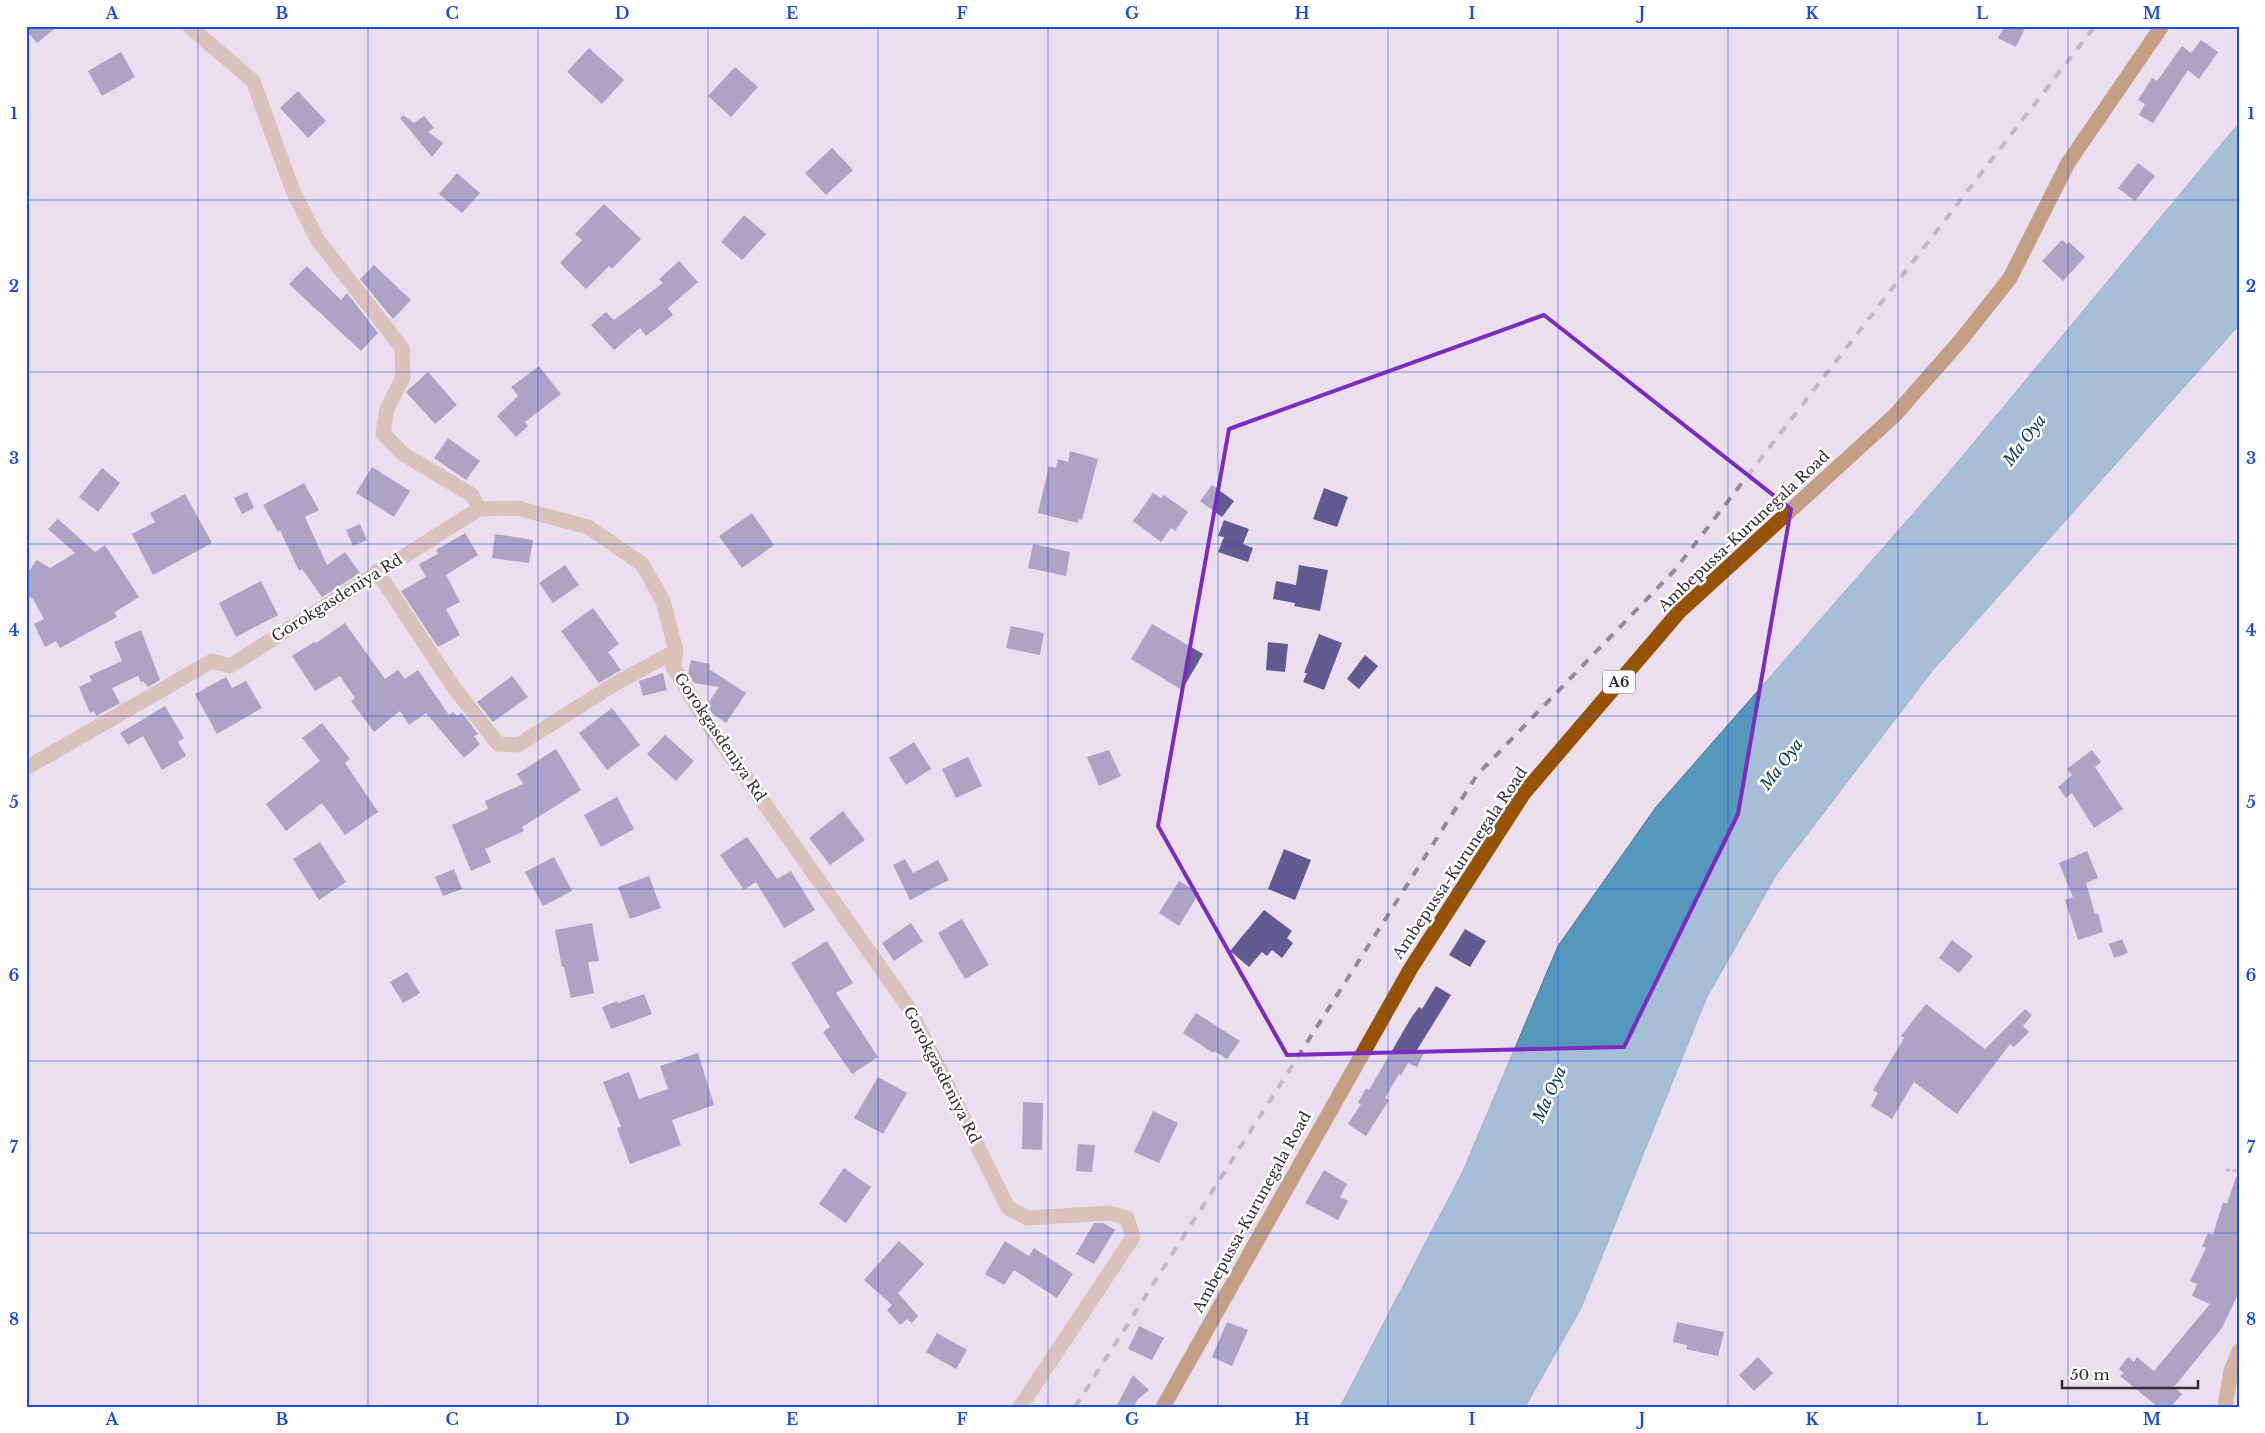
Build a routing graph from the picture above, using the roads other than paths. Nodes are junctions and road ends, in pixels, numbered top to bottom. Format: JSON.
{"nodes":[{"id":1,"x":188,"y":26,"type":"edge"},
{"id":2,"x":2162,"y":26,"type":"edge"},
{"id":3,"x":479,"y":509,"type":"junction"},
{"id":4,"x":377,"y":572,"type":"junction"},
{"id":5,"x":676,"y":651,"type":"junction"},
{"id":6,"x":26,"y":768,"type":"edge"},
{"id":7,"x":2239,"y":1351,"type":"edge"},
{"id":8,"x":1020,"y":1407,"type":"edge"},
{"id":9,"x":1163,"y":1407,"type":"edge"},
{"id":10,"x":2226,"y":1407,"type":"edge"}],
"edges":[{"from":1,"to":3,"type":"street"},
{"from":2,"to":9,"type":"highway","name":"Ambepussa-Kurunegala Road","number":"A6"},
{"from":3,"to":4,"type":"street","name":"Gorokgasdeniya Rd"},
{"from":3,"to":5,"type":"street","name":"Gorokgasdeniya Rd"},
{"from":4,"to":5,"type":"street"},
{"from":4,"to":6,"type":"street","name":"Gorokgasdeniya Rd"},
{"from":5,"to":8,"type":"street","name":"Gorokgasdeniya Rd"},
{"from":7,"to":10,"type":"street"}]}
